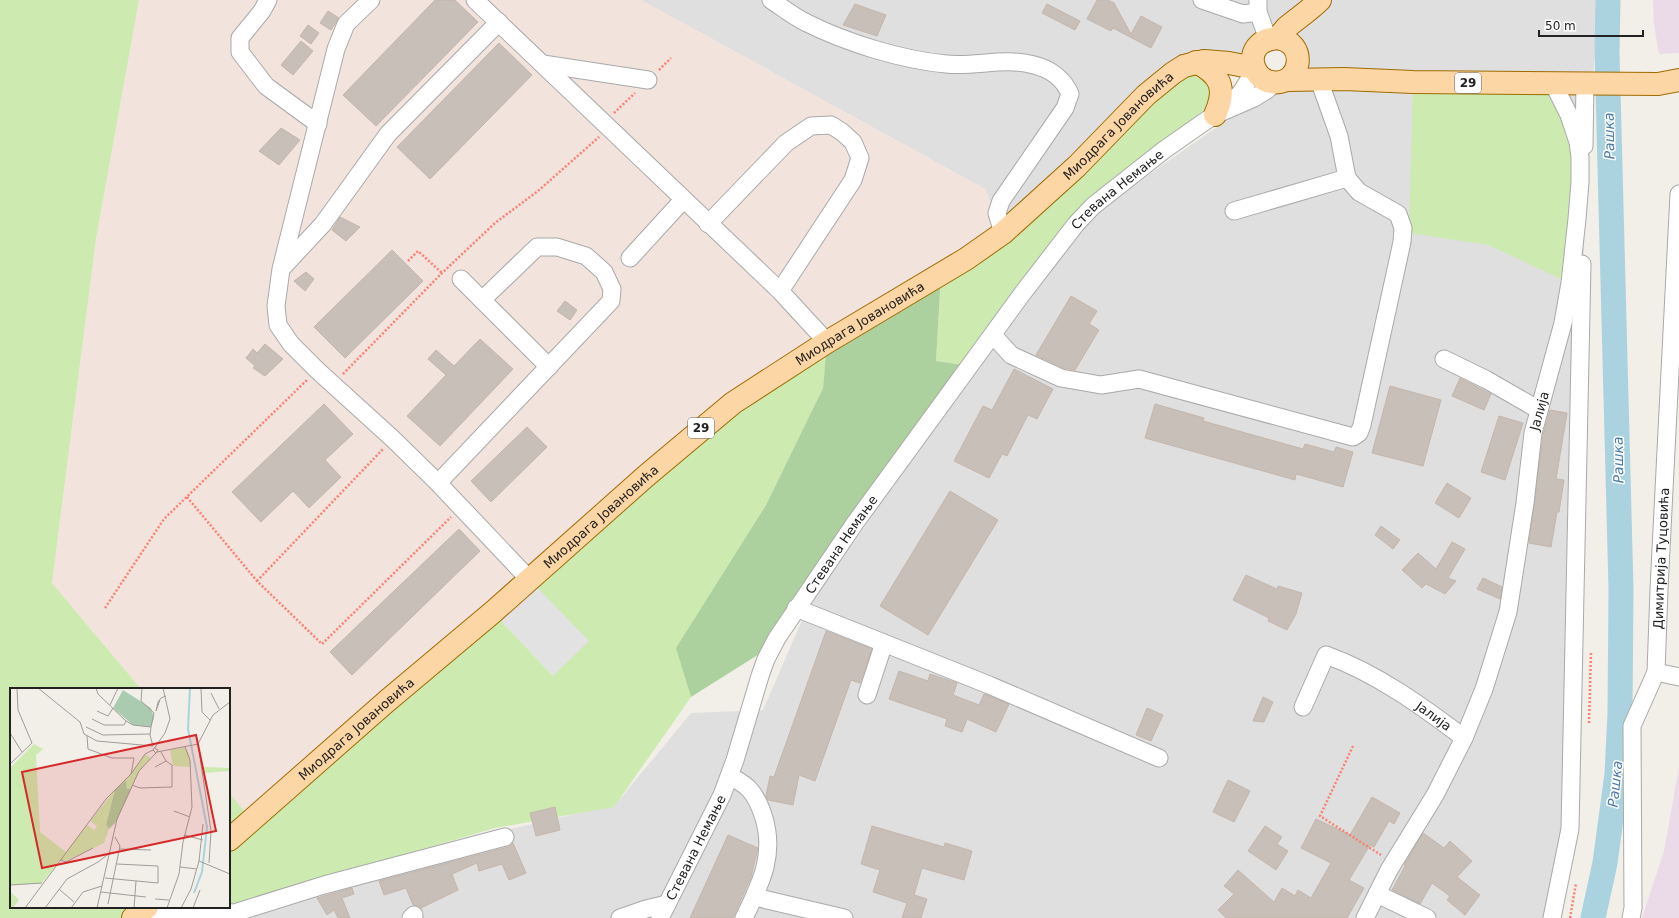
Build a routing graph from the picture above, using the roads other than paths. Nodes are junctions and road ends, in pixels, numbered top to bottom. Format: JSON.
{"nodes":[{"id":1,"x":268,"y":0,"type":"edge"},
{"id":2,"x":371,"y":0,"type":"edge"},
{"id":3,"x":475,"y":0,"type":"edge"},
{"id":4,"x":771,"y":0,"type":"edge"},
{"id":5,"x":1202,"y":0,"type":"edge"},
{"id":6,"x":1317,"y":4,"type":"edge"},
{"id":7,"x":1258,"y":6,"type":"edge"},
{"id":8,"x":499,"y":22,"type":"junction"},
{"id":9,"x":1262,"y":52,"type":"junction"},
{"id":10,"x":1298,"y":59,"type":"junction"},
{"id":11,"x":1200,"y":62,"type":"junction"},
{"id":12,"x":543,"y":64,"type":"junction"},
{"id":13,"x":1344,"y":79,"type":"junction"},
{"id":14,"x":648,"y":80,"type":"dead end"},
{"id":15,"x":1319,"y":80,"type":"junction"},
{"id":16,"x":1281,"y":81,"type":"junction"},
{"id":17,"x":1553,"y":83,"type":"junction"},
{"id":18,"x":1589,"y":84,"type":"junction"},
{"id":19,"x":1673,"y":84,"type":"edge"},
{"id":20,"x":1218,"y":114,"type":"junction"},
{"id":21,"x":318,"y":124,"type":"junction"},
{"id":22,"x":1347,"y":178,"type":"junction"},
{"id":23,"x":1679,"y":194,"type":"edge"},
{"id":24,"x":683,"y":200,"type":"junction"},
{"id":25,"x":1234,"y":211,"type":"dead end"},
{"id":26,"x":1678,"y":212,"type":"edge"},
{"id":27,"x":708,"y":224,"type":"junction"},
{"id":28,"x":1003,"y":233,"type":"junction"},
{"id":29,"x":630,"y":258,"type":"dead end"},
{"id":30,"x":281,"y":269,"type":"junction"},
{"id":31,"x":461,"y":279,"type":"dead end"},
{"id":32,"x":780,"y":291,"type":"junction"},
{"id":33,"x":482,"y":300,"type":"junction"},
{"id":34,"x":993,"y":335,"type":"junction"},
{"id":35,"x":828,"y":342,"type":"junction"},
{"id":36,"x":1444,"y":359,"type":"dead end"},
{"id":37,"x":549,"y":367,"type":"junction"},
{"id":38,"x":1539,"y":410,"type":"junction"},
{"id":39,"x":438,"y":483,"type":"junction"},
{"id":40,"x":529,"y":579,"type":"junction"},
{"id":41,"x":796,"y":608,"type":"junction"},
{"id":42,"x":884,"y":643,"type":"junction"},
{"id":43,"x":1656,"y":672,"type":"junction"},
{"id":44,"x":1679,"y":677,"type":"edge"},
{"id":45,"x":868,"y":695,"type":"dead end"},
{"id":46,"x":1303,"y":707,"type":"dead end"},
{"id":47,"x":1464,"y":738,"type":"junction"},
{"id":48,"x":1158,"y":758,"type":"dead end"},
{"id":49,"x":730,"y":776,"type":"junction"},
{"id":50,"x":505,"y":837,"type":"dead end"},
{"id":51,"x":230,"y":839,"type":"edge"},
{"id":52,"x":1377,"y":894,"type":"junction"},
{"id":53,"x":754,"y":897,"type":"junction"},
{"id":54,"x":208,"y":910,"type":"edge"},
{"id":55,"x":664,"y":911,"type":"edge"},
{"id":56,"x":141,"y":912,"type":"edge"},
{"id":57,"x":620,"y":918,"type":"edge"},
{"id":58,"x":744,"y":918,"type":"edge"},
{"id":59,"x":844,"y":918,"type":"edge"},
{"id":60,"x":1365,"y":918,"type":"edge"},
{"id":61,"x":1427,"y":918,"type":"edge"},
{"id":62,"x":1552,"y":918,"type":"edge"},
{"id":63,"x":1631,"y":918,"type":"edge"}],
"edges":[{"from":1,"to":21,"type":"street"},
{"from":2,"to":21,"type":"street"},
{"from":3,"to":8,"type":"street"},
{"from":4,"to":28,"type":"street"},
{"from":5,"to":7,"type":"street"},
{"from":6,"to":9,"type":"main road"},
{"from":6,"to":10,"type":"main road"},
{"from":7,"to":9,"type":"street"},
{"from":8,"to":12,"type":"street"},
{"from":8,"to":30,"type":"street"},
{"from":9,"to":10,"type":"main road","number":"29"},
{"from":9,"to":11,"type":"main road","number":"29"},
{"from":9,"to":16,"type":"main road","number":"29"},
{"from":9,"to":20,"type":"street"},
{"from":10,"to":13,"type":"main road"},
{"from":10,"to":16,"type":"main road"},
{"from":11,"to":20,"type":"main road"},
{"from":11,"to":28,"type":"main road","name":"Миодрага Јовановића","number":"29"},
{"from":12,"to":14,"type":"street"},
{"from":12,"to":24,"type":"street"},
{"from":13,"to":15,"type":"main road","number":"29"},
{"from":13,"to":17,"type":"main road","number":"29"},
{"from":15,"to":16,"type":"main road","number":"29"},
{"from":15,"to":22,"type":"street"},
{"from":16,"to":20,"type":"street","name":"Стевана Немање"},
{"from":17,"to":18,"type":"main road","number":"29"},
{"from":17,"to":38,"type":"street","name":"Јалија"},
{"from":18,"to":19,"type":"main road","number":"29"},
{"from":18,"to":62,"type":"street"},
{"from":20,"to":34,"type":"street","name":"Стевана Немање"},
{"from":21,"to":30,"type":"street"},
{"from":22,"to":25,"type":"street"},
{"from":22,"to":34,"type":"street"},
{"from":23,"to":26,"type":"street","name":"Димитрија Туцовића"},
{"from":24,"to":27,"type":"street"},
{"from":24,"to":29,"type":"street"},
{"from":26,"to":43,"type":"street","name":"Димитрија Туцовића"},
{"from":27,"to":32,"type":"street"},
{"from":27,"to":32,"type":"street"},
{"from":28,"to":35,"type":"main road","name":"Миодрага Јовановића","number":"29"},
{"from":30,"to":39,"type":"street"},
{"from":31,"to":33,"type":"street"},
{"from":32,"to":35,"type":"street"},
{"from":33,"to":37,"type":"street"},
{"from":33,"to":37,"type":"street"},
{"from":34,"to":41,"type":"street","name":"Стевана Немање"},
{"from":35,"to":40,"type":"main road","name":"Миодрага Јовановића","number":"29"},
{"from":36,"to":38,"type":"street"},
{"from":37,"to":39,"type":"street"},
{"from":38,"to":47,"type":"street","name":"Јалија"},
{"from":39,"to":40,"type":"street"},
{"from":40,"to":51,"type":"main road","name":"Миодрага Јовановића","number":"29"},
{"from":41,"to":42,"type":"street"},
{"from":41,"to":49,"type":"street","name":"Стевана Немање"},
{"from":42,"to":45,"type":"street"},
{"from":42,"to":48,"type":"street"},
{"from":43,"to":44,"type":"street"},
{"from":43,"to":63,"type":"street","name":"Димитрија Туцовића"},
{"from":46,"to":47,"type":"street","name":"Јалија"},
{"from":47,"to":52,"type":"street","name":"Јалија"},
{"from":49,"to":53,"type":"street"},
{"from":49,"to":55,"type":"street","name":"Стевана Немање"},
{"from":50,"to":54,"type":"street"},
{"from":52,"to":60,"type":"street","name":"Јалија"},
{"from":52,"to":61,"type":"street"},
{"from":53,"to":58,"type":"street"},
{"from":53,"to":59,"type":"street"},
{"from":54,"to":56,"type":"street"},
{"from":55,"to":57,"type":"street"}]}
